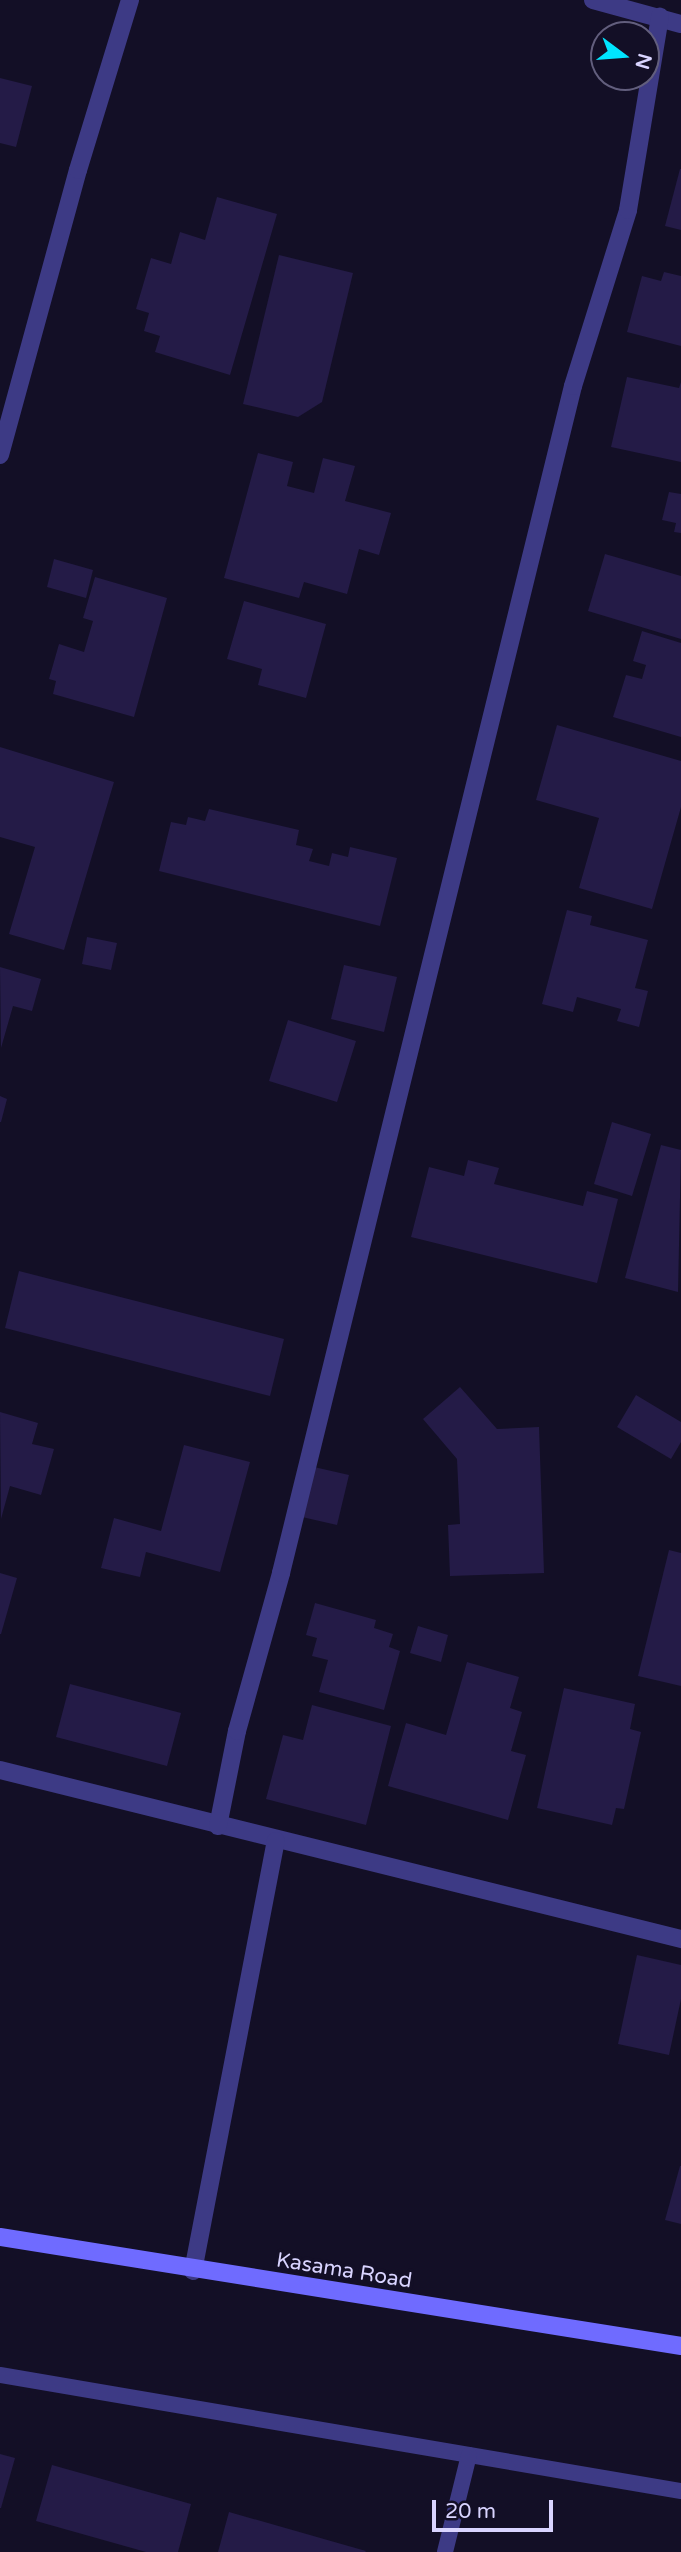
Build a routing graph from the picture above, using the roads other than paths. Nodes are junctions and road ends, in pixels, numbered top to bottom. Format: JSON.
{"nodes":[{"id":1,"x":130,"y":0,"type":"edge"},
{"id":2,"x":593,"y":0,"type":"edge"},
{"id":3,"x":660,"y":17,"type":"junction"},
{"id":4,"x":681,"y":24,"type":"edge"},
{"id":5,"x":0,"y":455,"type":"edge"},
{"id":6,"x":0,"y":1770,"type":"edge"},
{"id":7,"x":218,"y":1826,"type":"junction"},
{"id":8,"x":276,"y":1841,"type":"junction"},
{"id":9,"x":681,"y":1939,"type":"edge"},
{"id":10,"x":0,"y":2237,"type":"edge"},
{"id":11,"x":193,"y":2271,"type":"junction"},
{"id":12,"x":681,"y":2346,"type":"edge"},
{"id":13,"x":0,"y":2375,"type":"edge"},
{"id":14,"x":469,"y":2455,"type":"junction"},
{"id":15,"x":681,"y":2491,"type":"edge"},
{"id":16,"x":445,"y":2552,"type":"edge"}],
"edges":[{"from":1,"to":5,"type":"street"},
{"from":2,"to":3,"type":"street"},
{"from":3,"to":4,"type":"street"},
{"from":3,"to":7,"type":"street"},
{"from":6,"to":7,"type":"street"},
{"from":7,"to":8,"type":"street"},
{"from":8,"to":9,"type":"street"},
{"from":8,"to":11,"type":"street"},
{"from":10,"to":11,"type":"street","name":"Kasama Road"},
{"from":11,"to":12,"type":"street","name":"Kasama Road"},
{"from":13,"to":14,"type":"lane"},
{"from":14,"to":15,"type":"lane"},
{"from":14,"to":16,"type":"lane"}]}
